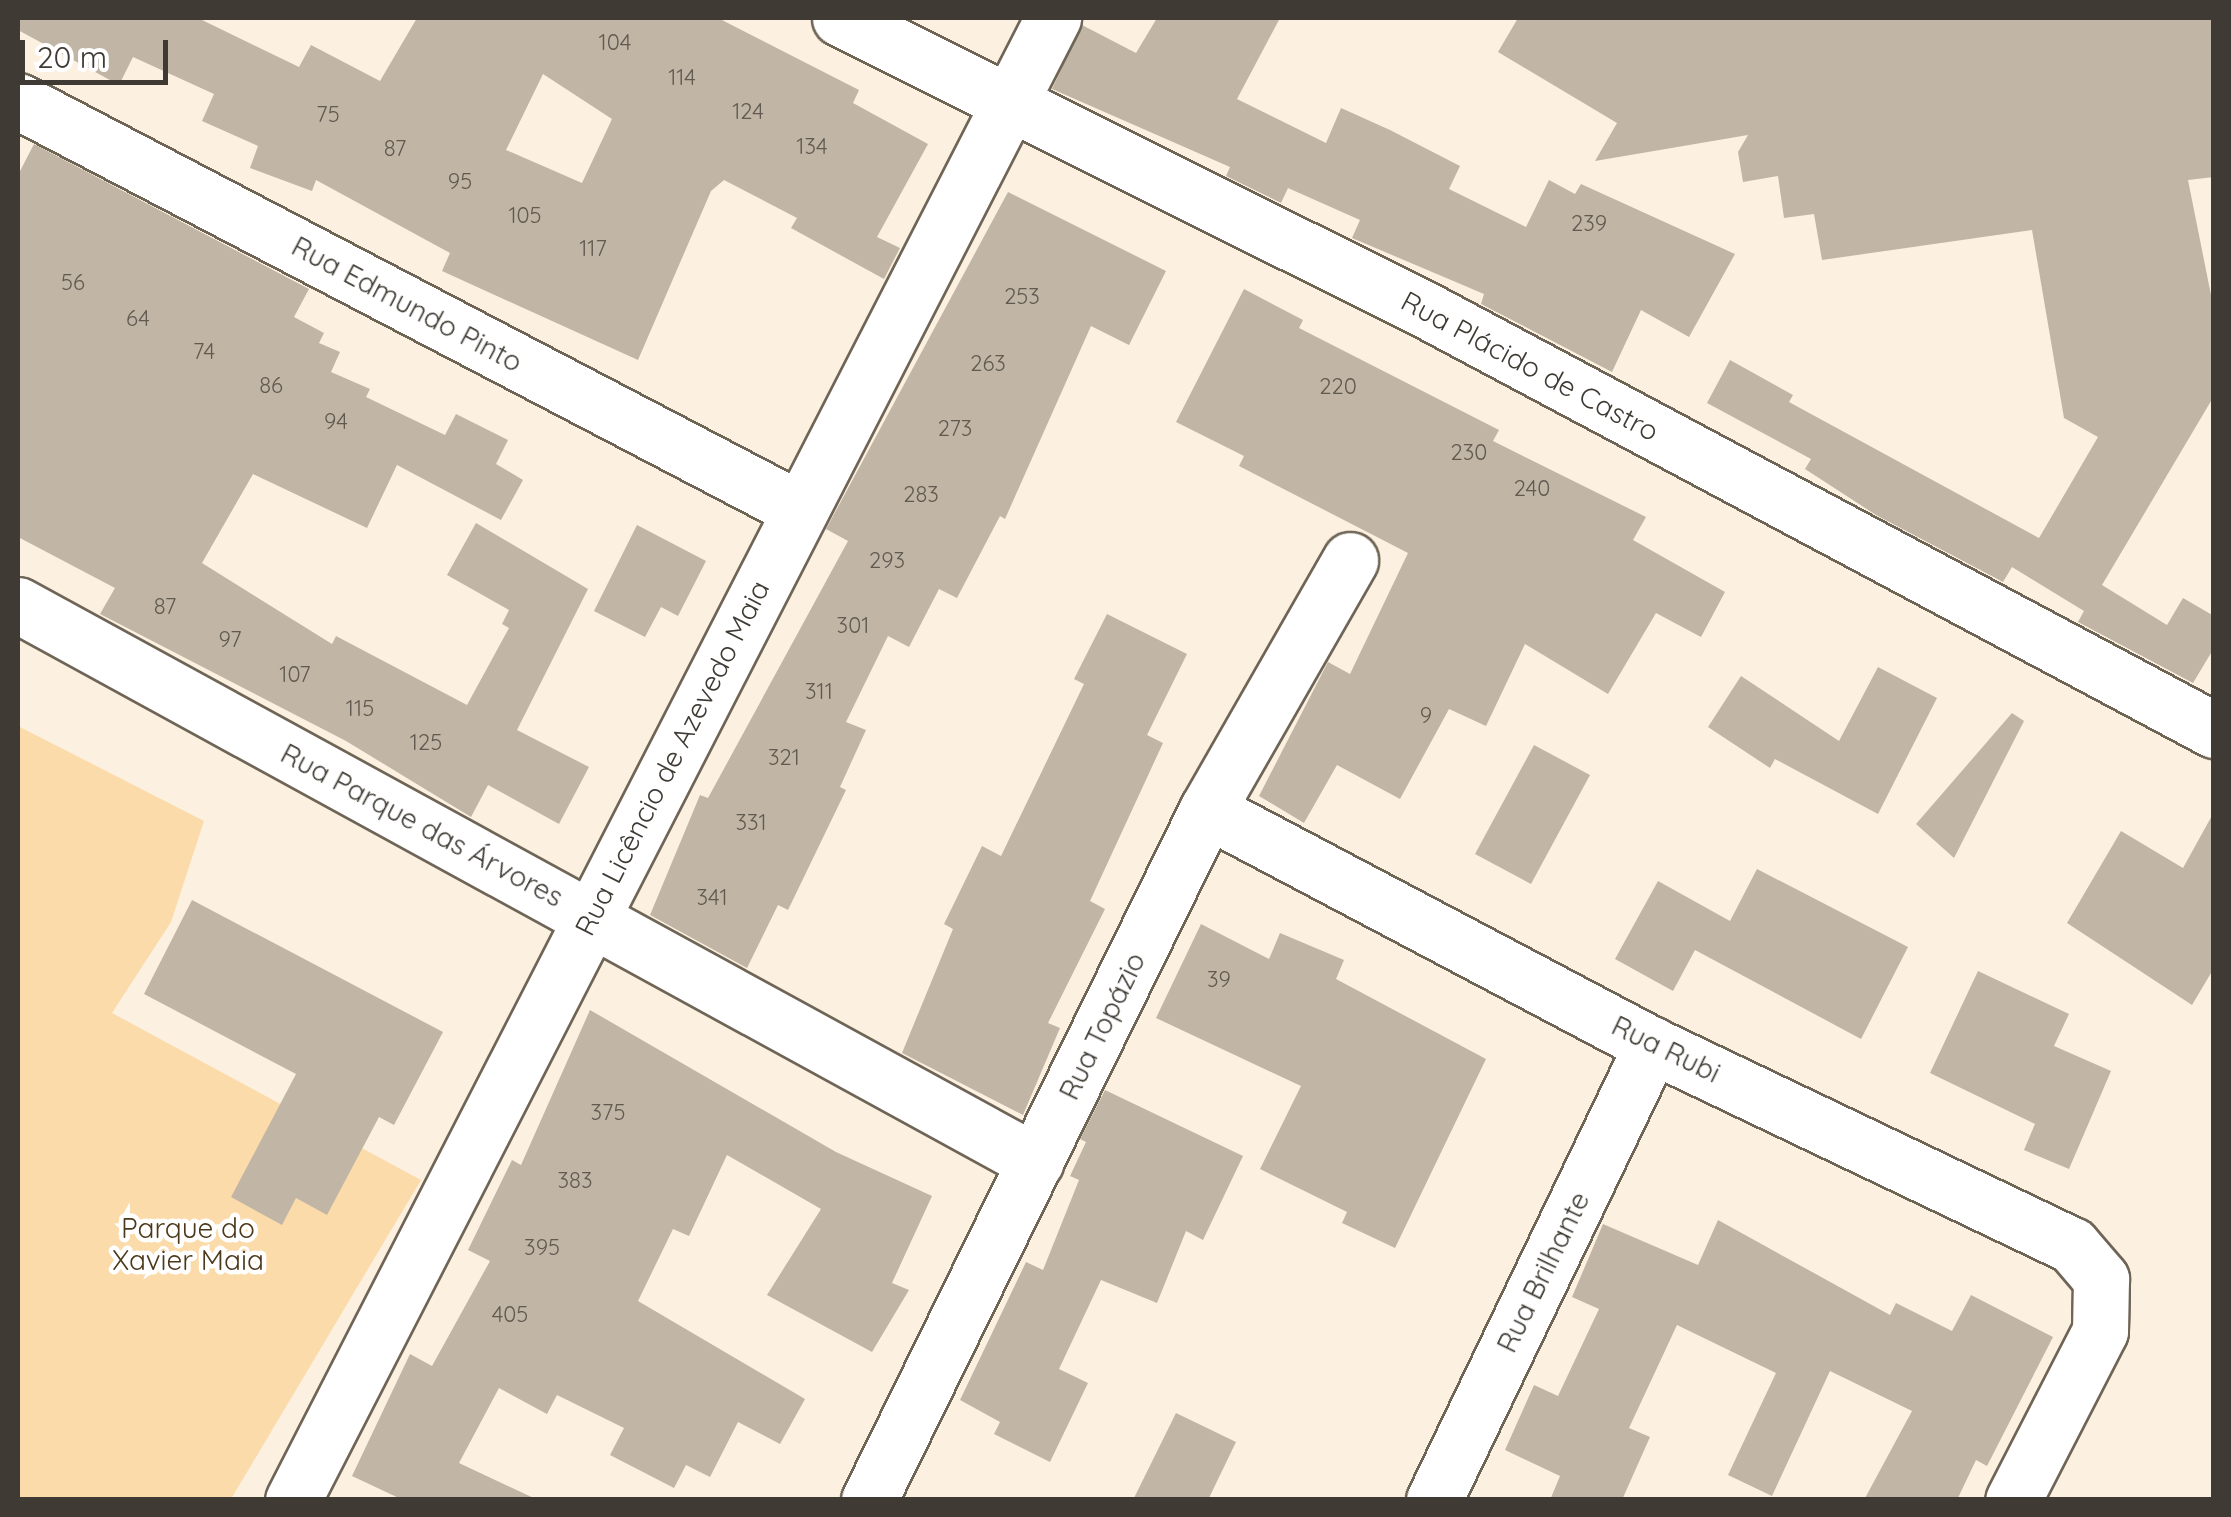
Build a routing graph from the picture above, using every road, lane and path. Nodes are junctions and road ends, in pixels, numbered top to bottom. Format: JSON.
{"nodes":[{"id":1,"x":840,"y":18,"type":"edge"},
{"id":2,"x":1054,"y":18,"type":"edge"},
{"id":3,"x":18,"y":101,"type":"edge"},
{"id":4,"x":1006,"y":105,"type":"junction"},
{"id":5,"x":797,"y":508,"type":"junction"},
{"id":6,"x":1350,"y":560,"type":"dead end"},
{"id":7,"x":18,"y":605,"type":"edge"},
{"id":8,"x":2214,"y":730,"type":"edge"},
{"id":9,"x":1207,"y":810,"type":"junction"},
{"id":10,"x":594,"y":914,"type":"junction"},
{"id":11,"x":1652,"y":1045,"type":"junction"},
{"id":12,"x":1036,"y":1162,"type":"junction"},
{"id":13,"x":293,"y":1500,"type":"edge"},
{"id":14,"x":869,"y":1500,"type":"edge"},
{"id":15,"x":1434,"y":1500,"type":"edge"},
{"id":16,"x":2013,"y":1500,"type":"edge"}],
"edges":[{"from":1,"to":4,"type":"street","name":"Rua Plácido de Castro"},
{"from":2,"to":4,"type":"street","name":"Rua Licêncio de Azevedo Maia"},
{"from":3,"to":5,"type":"street","name":"Rua Edmundo Pinto"},
{"from":4,"to":5,"type":"street","name":"Rua Licêncio de Azevedo Maia"},
{"from":4,"to":8,"type":"street","name":"Rua Plácido de Castro"},
{"from":5,"to":10,"type":"street","name":"Rua Licêncio de Azevedo Maia"},
{"from":6,"to":9,"type":"street","name":"Rua Topázio"},
{"from":7,"to":10,"type":"street","name":"Rua Parque das Árvores"},
{"from":9,"to":11,"type":"street","name":"Rua Rubi"},
{"from":9,"to":12,"type":"street","name":"Rua Topázio"},
{"from":10,"to":12,"type":"street","name":"Rua Parque das Árvores"},
{"from":10,"to":13,"type":"street","name":"Rua Licêncio de Azevedo Maia"},
{"from":11,"to":15,"type":"street","name":"Rua Brilhante"},
{"from":11,"to":16,"type":"street","name":"Rua Rubi"},
{"from":12,"to":14,"type":"street","name":"Rua Topázio"}]}
